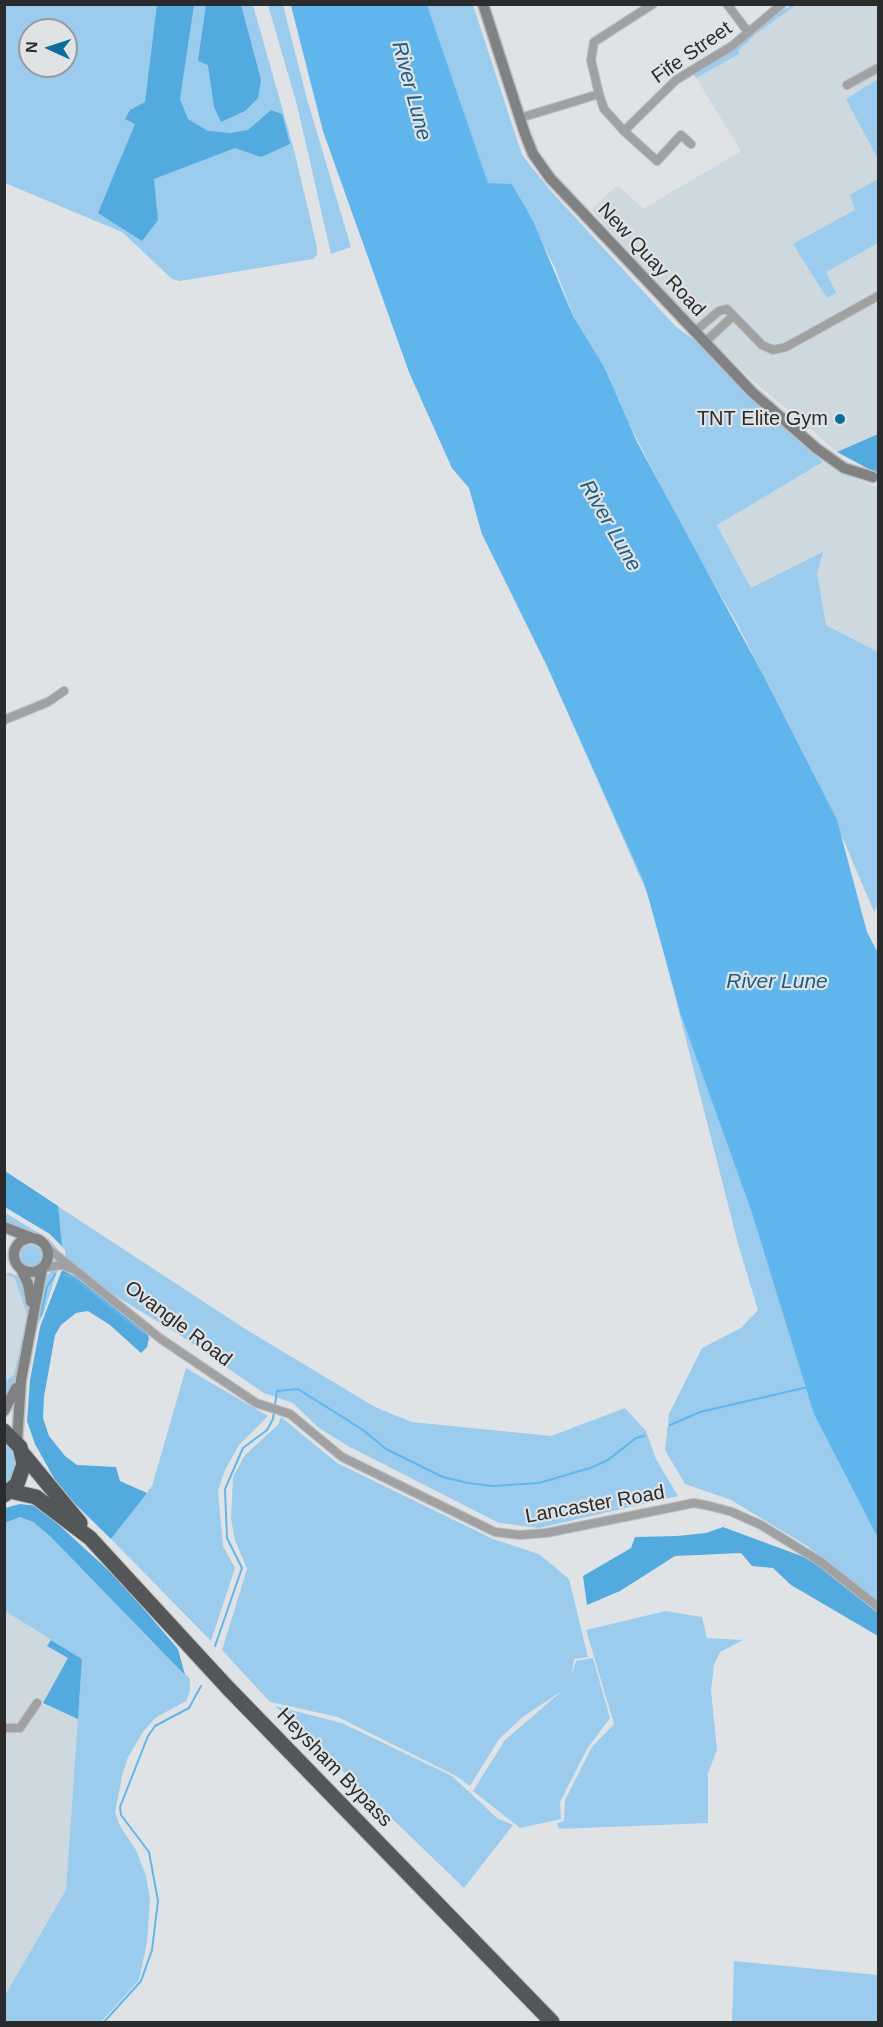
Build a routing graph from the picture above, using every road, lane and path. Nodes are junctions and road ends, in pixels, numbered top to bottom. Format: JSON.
{"nodes":[{"id":1,"x":483,"y":4,"type":"edge"},
{"id":2,"x":653,"y":4,"type":"edge"},
{"id":3,"x":727,"y":4,"type":"edge"},
{"id":4,"x":782,"y":4,"type":"edge"},
{"id":5,"x":748,"y":32,"type":"junction"},
{"id":6,"x":879,"y":68,"type":"edge"},
{"id":7,"x":847,"y":85,"type":"dead end"},
{"id":8,"x":599,"y":94,"type":"junction"},
{"id":9,"x":520,"y":118,"type":"junction"},
{"id":10,"x":624,"y":131,"type":"junction"},
{"id":11,"x":692,"y":144,"type":"dead end"},
{"id":12,"x":878,"y":297,"type":"edge"},
{"id":13,"x":733,"y":316,"type":"junction"},
{"id":14,"x":694,"y":332,"type":"junction"},
{"id":15,"x":704,"y":343,"type":"junction"},
{"id":16,"x":873,"y":477,"type":"dead end"},
{"id":17,"x":64,"y":691,"type":"dead end"},
{"id":18,"x":4,"y":720,"type":"edge"},
{"id":19,"x":4,"y":1229,"type":"edge"},
{"id":20,"x":32,"y":1238,"type":"junction"},
{"id":21,"x":45,"y":1246,"type":"junction"},
{"id":22,"x":14,"y":1252,"type":"junction"},
{"id":23,"x":42,"y":1269,"type":"junction"},
{"id":24,"x":75,"y":1270,"type":"junction"},
{"id":25,"x":22,"y":1271,"type":"junction"},
{"id":26,"x":32,"y":1317,"type":"junction"},
{"id":27,"x":21,"y":1380,"type":"junction"},
{"id":28,"x":4,"y":1411,"type":"edge"},
{"id":29,"x":285,"y":1411,"type":"joint"},
{"id":30,"x":4,"y":1431,"type":"edge"},
{"id":31,"x":20,"y":1448,"type":"junction"},
{"id":32,"x":7,"y":1493,"type":"edge"},
{"id":33,"x":90,"y":1538,"type":"junction"},
{"id":34,"x":879,"y":1607,"type":"edge"},
{"id":35,"x":37,"y":1703,"type":"dead end"},
{"id":36,"x":4,"y":1728,"type":"edge"},
{"id":37,"x":552,"y":2022,"type":"edge"}],
"edges":[{"from":1,"to":9,"type":"street","name":"New Quay Road"},
{"from":2,"to":8,"type":"street"},
{"from":3,"to":5,"type":"street"},
{"from":4,"to":5,"type":"street","name":"Fife Street"},
{"from":5,"to":10,"type":"street","name":"Fife Street"},
{"from":6,"to":7,"type":"street"},
{"from":8,"to":9,"type":"street"},
{"from":8,"to":10,"type":"street"},
{"from":9,"to":14,"type":"street","name":"New Quay Road"},
{"from":10,"to":11,"type":"street"},
{"from":12,"to":13,"type":"street"},
{"from":13,"to":14,"type":"street"},
{"from":13,"to":15,"type":"street"},
{"from":14,"to":15,"type":"street","name":"New Quay Road"},
{"from":15,"to":16,"type":"street","name":"New Quay Road"},
{"from":17,"to":18,"type":"street"},
{"from":19,"to":20,"type":"street"},
{"from":19,"to":22,"type":"street"},
{"from":20,"to":21,"type":"street"},
{"from":20,"to":22,"type":"street"},
{"from":21,"to":23,"type":"street"},
{"from":21,"to":24,"type":"street","name":"Ovangle Road"},
{"from":22,"to":25,"type":"street"},
{"from":23,"to":24,"type":"street"},
{"from":23,"to":25,"type":"street"},
{"from":23,"to":26,"type":"street"},
{"from":24,"to":29,"type":"street","name":"Ovangle Road"},
{"from":25,"to":26,"type":"street"},
{"from":26,"to":27,"type":"street"},
{"from":27,"to":28,"type":"street"},
{"from":27,"to":31,"type":"street"},
{"from":29,"to":34,"type":"street","name":"Lancaster Road"},
{"from":30,"to":31,"type":"highway","name":"Heysham Bypass"},
{"from":31,"to":32,"type":"highway"},
{"from":31,"to":33,"type":"highway","name":"Heysham Bypass"},
{"from":32,"to":33,"type":"highway","name":"Heysham Bypass"},
{"from":33,"to":37,"type":"highway","name":"Heysham Bypass"},
{"from":35,"to":36,"type":"street"}]}
